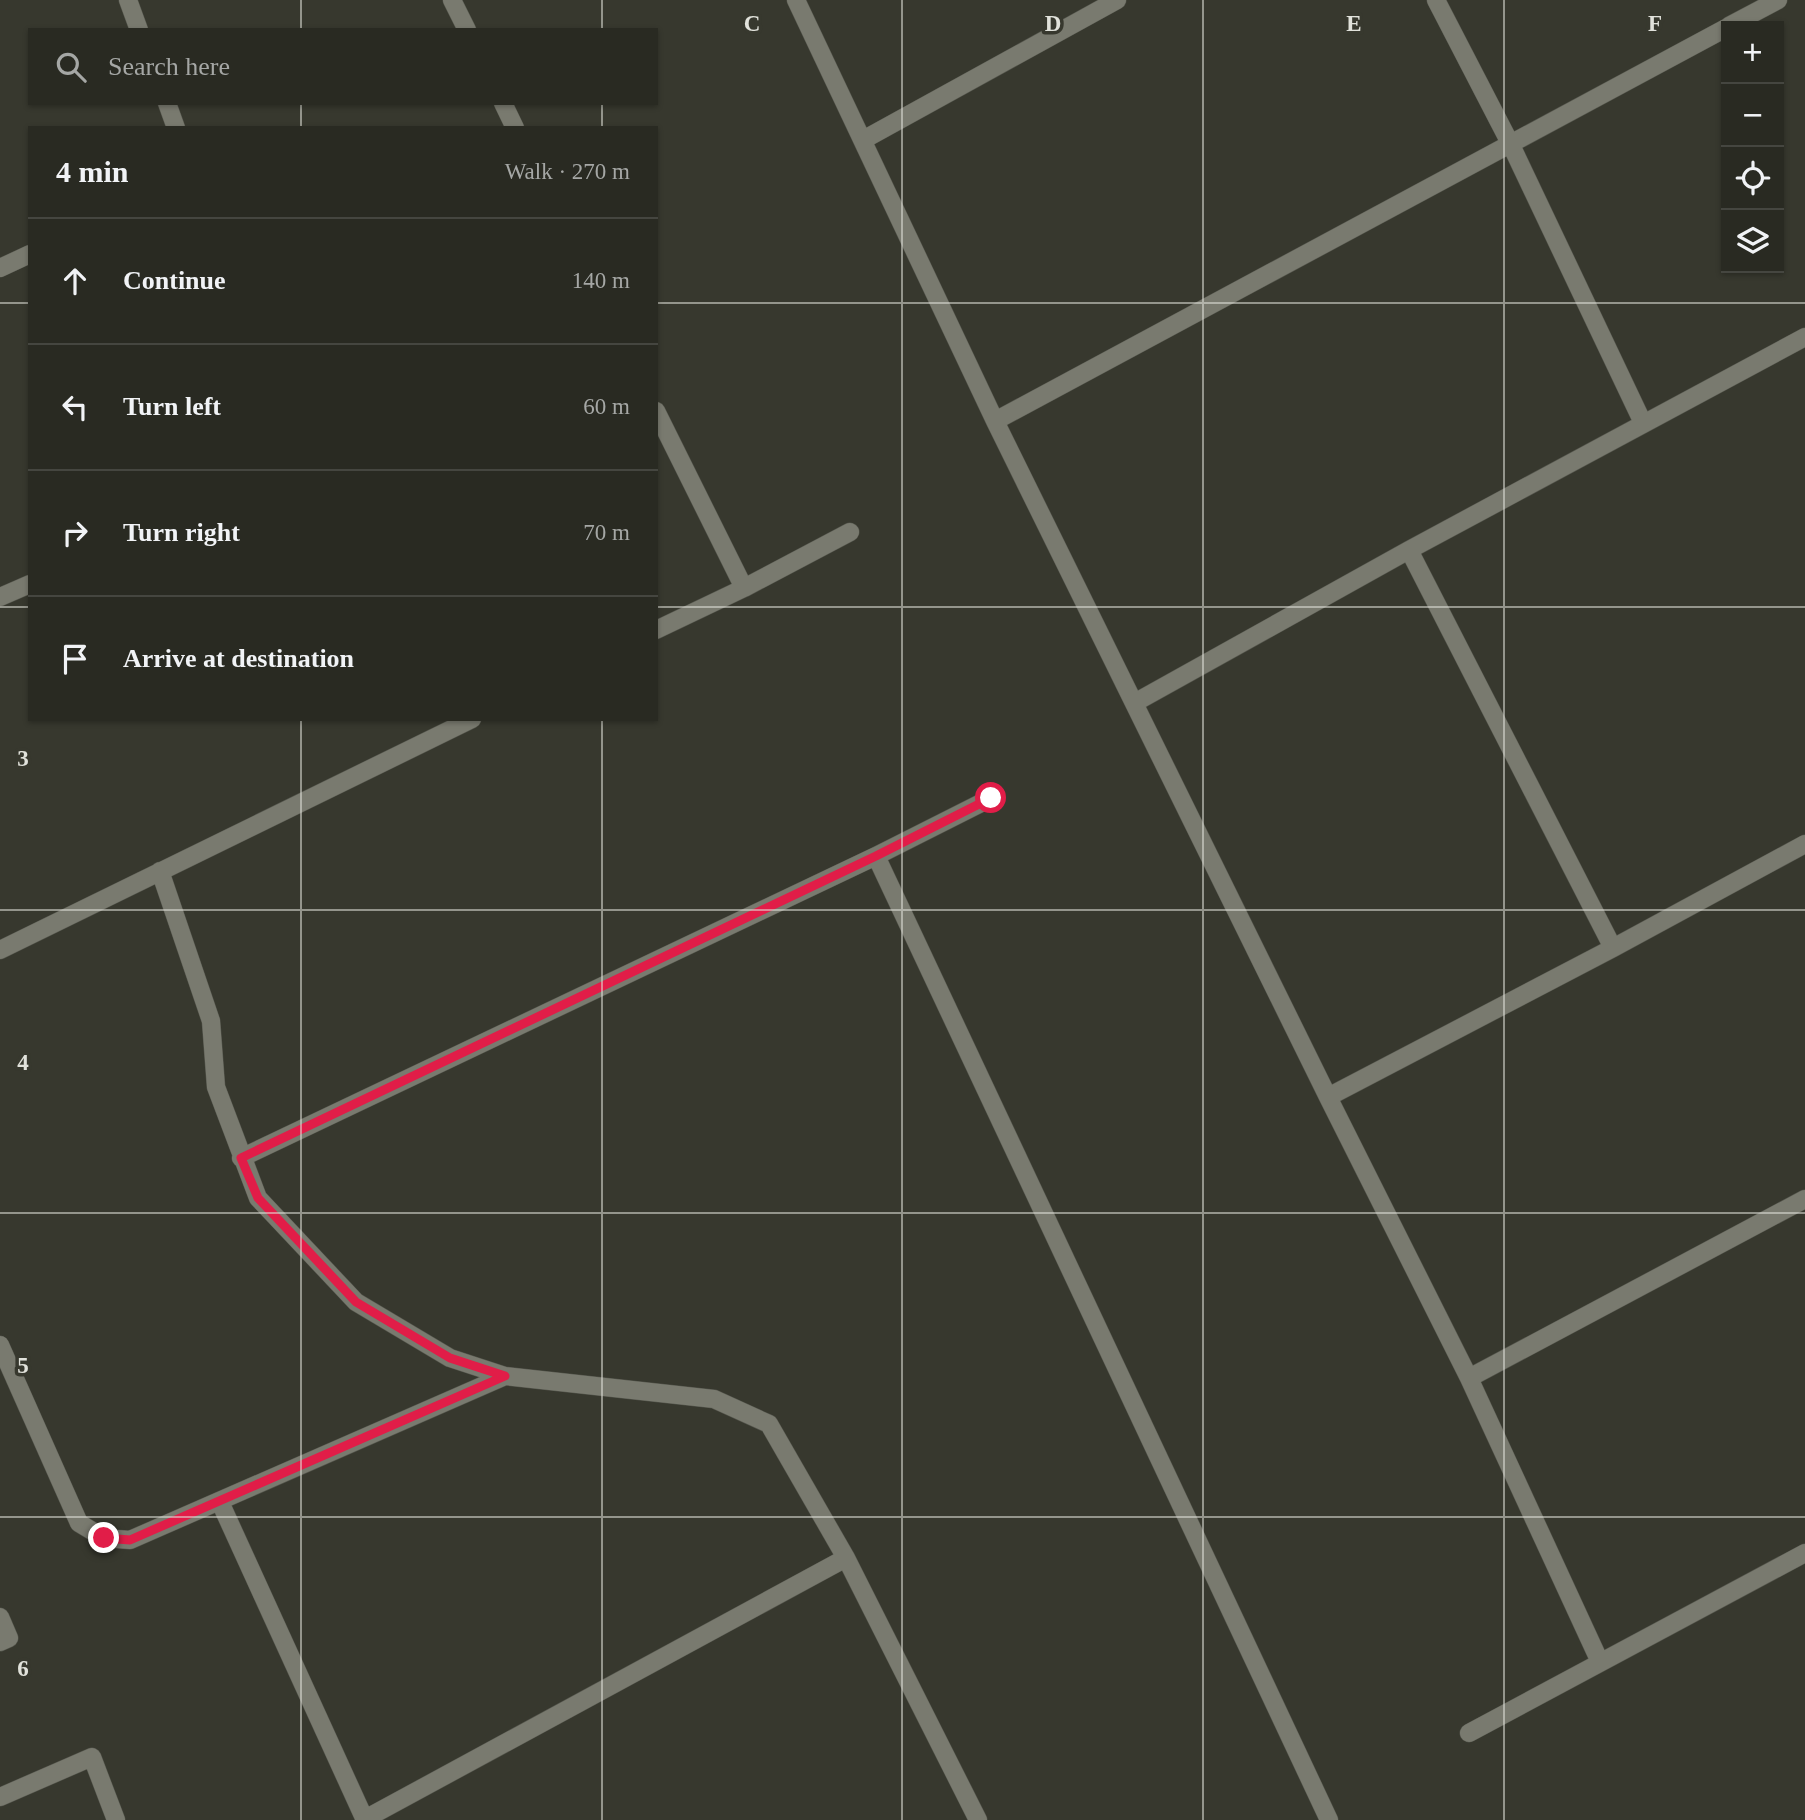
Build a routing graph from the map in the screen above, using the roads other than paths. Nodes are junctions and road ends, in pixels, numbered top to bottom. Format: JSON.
{"nodes":[{"id":1,"x":128,"y":0,"type":"edge"},
{"id":2,"x":452,"y":0,"type":"edge"},
{"id":3,"x":796,"y":0,"type":"edge"},
{"id":4,"x":1117,"y":0,"type":"edge"},
{"id":5,"x":1436,"y":0,"type":"edge"},
{"id":6,"x":1778,"y":0,"type":"edge"},
{"id":7,"x":1095,"y":5,"type":"edge"},
{"id":8,"x":1739,"y":21,"type":"edge"},
{"id":9,"x":138,"y":28,"type":"edge"},
{"id":10,"x":466,"y":28,"type":"edge"},
{"id":11,"x":1721,"y":31,"type":"edge"},
{"id":12,"x":168,"y":105,"type":"edge"},
{"id":13,"x":504,"y":105,"type":"edge"},
{"id":14,"x":175,"y":126,"type":"edge"},
{"id":15,"x":514,"y":126,"type":"edge"},
{"id":16,"x":863,"y":140,"type":"junction"},
{"id":17,"x":1511,"y":145,"type":"junction"},
{"id":18,"x":28,"y":255,"type":"edge"},
{"id":19,"x":0,"y":268,"type":"edge"},
{"id":20,"x":1805,"y":337,"type":"edge"},
{"id":21,"x":658,"y":415,"type":"edge"},
{"id":22,"x":995,"y":421,"type":"junction"},
{"id":23,"x":1643,"y":423,"type":"junction"},
{"id":24,"x":850,"y":532,"type":"dead end"},
{"id":25,"x":1409,"y":550,"type":"junction"},
{"id":26,"x":28,"y":585,"type":"edge"},
{"id":27,"x":744,"y":588,"type":"junction"},
{"id":28,"x":0,"y":597,"type":"edge"},
{"id":29,"x":658,"y":629,"type":"edge"},
{"id":30,"x":1136,"y":702,"type":"junction"},
{"id":31,"x":447,"y":725,"type":"edge"},
{"id":32,"x":991,"y":798,"type":"dead end"},
{"id":33,"x":1805,"y":844,"type":"edge"},
{"id":34,"x":876,"y":856,"type":"junction"},
{"id":35,"x":160,"y":872,"type":"junction"},
{"id":36,"x":1613,"y":948,"type":"junction"},
{"id":37,"x":0,"y":950,"type":"edge"},
{"id":38,"x":1328,"y":1097,"type":"junction"},
{"id":39,"x":241,"y":1158,"type":"junction"},
{"id":40,"x":1805,"y":1199,"type":"edge"},
{"id":41,"x":0,"y":1345,"type":"edge"},
{"id":42,"x":505,"y":1376,"type":"junction"},
{"id":43,"x":1469,"y":1378,"type":"junction"},
{"id":44,"x":219,"y":1502,"type":"junction"},
{"id":45,"x":1805,"y":1553,"type":"edge"},
{"id":46,"x":846,"y":1558,"type":"junction"},
{"id":47,"x":0,"y":1617,"type":"edge"},
{"id":48,"x":0,"y":1642,"type":"edge"},
{"id":49,"x":1600,"y":1662,"type":"junction"},
{"id":50,"x":1469,"y":1733,"type":"dead end"},
{"id":51,"x":0,"y":1797,"type":"edge"},
{"id":52,"x":365,"y":1819,"type":"edge"},
{"id":53,"x":116,"y":1820,"type":"edge"},
{"id":54,"x":978,"y":1820,"type":"edge"},
{"id":55,"x":1329,"y":1820,"type":"edge"}],
"edges":[{"from":1,"to":9,"type":"lane"},
{"from":2,"to":10,"type":"lane"},
{"from":3,"to":16,"type":"lane"},
{"from":4,"to":7,"type":"lane"},
{"from":5,"to":17,"type":"lane"},
{"from":6,"to":8,"type":"lane"},
{"from":7,"to":16,"type":"lane"},
{"from":11,"to":17,"type":"lane"},
{"from":12,"to":14,"type":"lane"},
{"from":13,"to":15,"type":"lane"},
{"from":16,"to":22,"type":"lane"},
{"from":17,"to":22,"type":"lane"},
{"from":17,"to":23,"type":"lane"},
{"from":18,"to":19,"type":"lane"},
{"from":20,"to":23,"type":"lane"},
{"from":21,"to":27,"type":"lane"},
{"from":22,"to":30,"type":"lane"},
{"from":23,"to":25,"type":"lane"},
{"from":24,"to":27,"type":"lane"},
{"from":25,"to":30,"type":"lane"},
{"from":25,"to":36,"type":"lane"},
{"from":26,"to":28,"type":"lane"},
{"from":27,"to":29,"type":"lane"},
{"from":30,"to":38,"type":"lane"},
{"from":31,"to":35,"type":"lane"},
{"from":32,"to":34,"type":"lane"},
{"from":33,"to":36,"type":"lane"},
{"from":34,"to":39,"type":"lane"},
{"from":34,"to":55,"type":"lane"},
{"from":35,"to":37,"type":"lane"},
{"from":35,"to":39,"type":"lane"},
{"from":36,"to":38,"type":"lane"},
{"from":38,"to":43,"type":"lane"},
{"from":39,"to":42,"type":"lane"},
{"from":40,"to":43,"type":"lane"},
{"from":41,"to":44,"type":"lane"},
{"from":42,"to":44,"type":"lane"},
{"from":42,"to":46,"type":"lane"},
{"from":43,"to":49,"type":"lane"},
{"from":44,"to":52,"type":"lane"},
{"from":45,"to":49,"type":"lane"},
{"from":46,"to":52,"type":"lane"},
{"from":46,"to":54,"type":"lane"},
{"from":47,"to":48,"type":"lane"},
{"from":49,"to":50,"type":"lane"},
{"from":51,"to":53,"type":"lane"}]}
